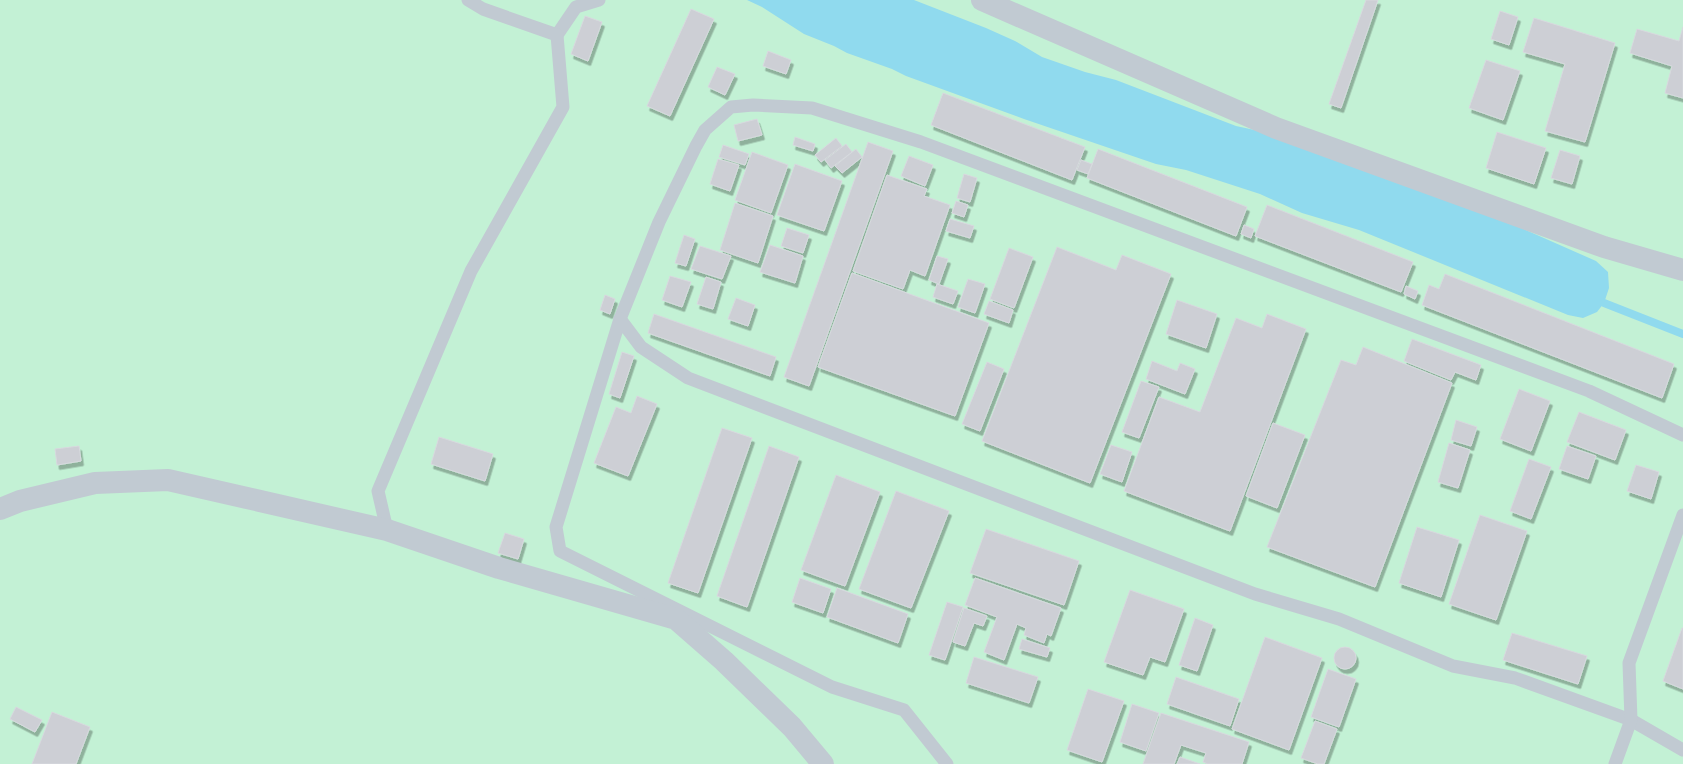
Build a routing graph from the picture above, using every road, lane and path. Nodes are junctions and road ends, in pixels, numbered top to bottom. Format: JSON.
{"nodes":[{"id":1,"x":468,"y":0,"type":"edge"},
{"id":2,"x":599,"y":0,"type":"edge"},
{"id":3,"x":982,"y":0,"type":"edge"},
{"id":4,"x":557,"y":35,"type":"junction"},
{"id":5,"x":1683,"y":270,"type":"edge"},
{"id":6,"x":620,"y":319,"type":"junction"},
{"id":7,"x":1683,"y":435,"type":"edge"},
{"id":8,"x":0,"y":509,"type":"edge"},
{"id":9,"x":1683,"y":516,"type":"edge"},
{"id":10,"x":387,"y":530,"type":"junction"},
{"id":11,"x":1631,"y":720,"type":"junction"},
{"id":12,"x":1683,"y":750,"type":"edge"},
{"id":13,"x":823,"y":764,"type":"edge"},
{"id":14,"x":946,"y":764,"type":"edge"},
{"id":15,"x":1615,"y":764,"type":"edge"}],
"edges":[{"from":1,"to":4,"type":"lane"},
{"from":2,"to":4,"type":"lane"},
{"from":3,"to":5,"type":"street"},
{"from":4,"to":10,"type":"lane"},
{"from":6,"to":7,"type":"lane"},
{"from":6,"to":11,"type":"lane"},
{"from":6,"to":14,"type":"lane"},
{"from":8,"to":10,"type":"street"},
{"from":9,"to":11,"type":"lane"},
{"from":10,"to":13,"type":"street"},
{"from":11,"to":12,"type":"lane"},
{"from":11,"to":15,"type":"lane"}]}
